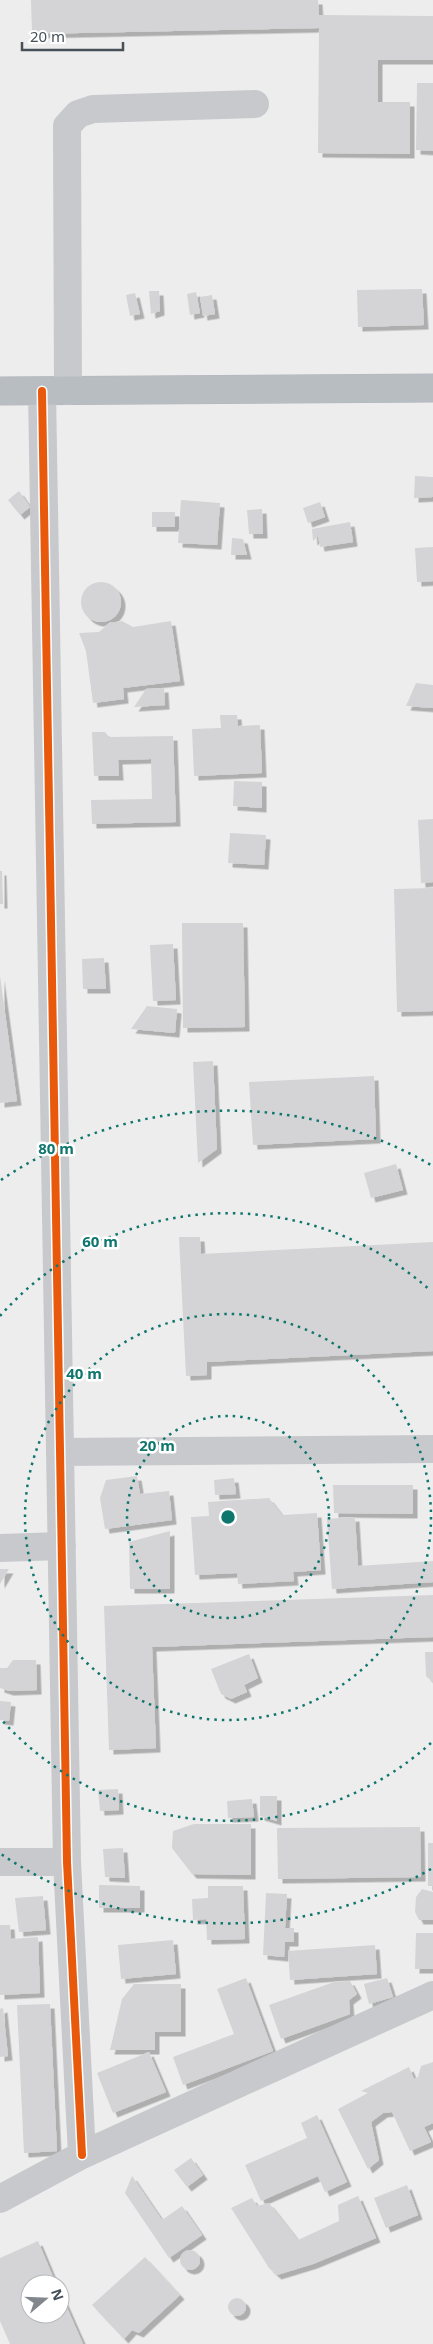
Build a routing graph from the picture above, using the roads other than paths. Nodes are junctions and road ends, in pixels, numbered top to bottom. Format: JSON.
{"nodes":[{"id":1,"x":255,"y":104,"type":"dead end"},
{"id":2,"x":433,"y":388,"type":"edge"},
{"id":3,"x":0,"y":391,"type":"edge"},
{"id":4,"x":55,"y":391,"type":"junction"},
{"id":5,"x":433,"y":1449,"type":"edge"},
{"id":6,"x":60,"y":1452,"type":"junction"},
{"id":7,"x":62,"y":1546,"type":"junction"},
{"id":8,"x":0,"y":1548,"type":"edge"},
{"id":9,"x":0,"y":1862,"type":"edge"},
{"id":10,"x":67,"y":1862,"type":"junction"},
{"id":11,"x":433,"y":1995,"type":"edge"},
{"id":12,"x":82,"y":2155,"type":"junction"},
{"id":13,"x":0,"y":2199,"type":"edge"}],
"edges":[{"from":1,"to":4,"type":"street"},
{"from":2,"to":4,"type":"highway"},
{"from":3,"to":4,"type":"highway"},
{"from":4,"to":6,"type":"street"},
{"from":5,"to":6,"type":"street"},
{"from":6,"to":7,"type":"street"},
{"from":7,"to":8,"type":"street"},
{"from":7,"to":10,"type":"street"},
{"from":9,"to":10,"type":"street"},
{"from":10,"to":12,"type":"street"},
{"from":11,"to":12,"type":"street"},
{"from":12,"to":13,"type":"street"}]}
